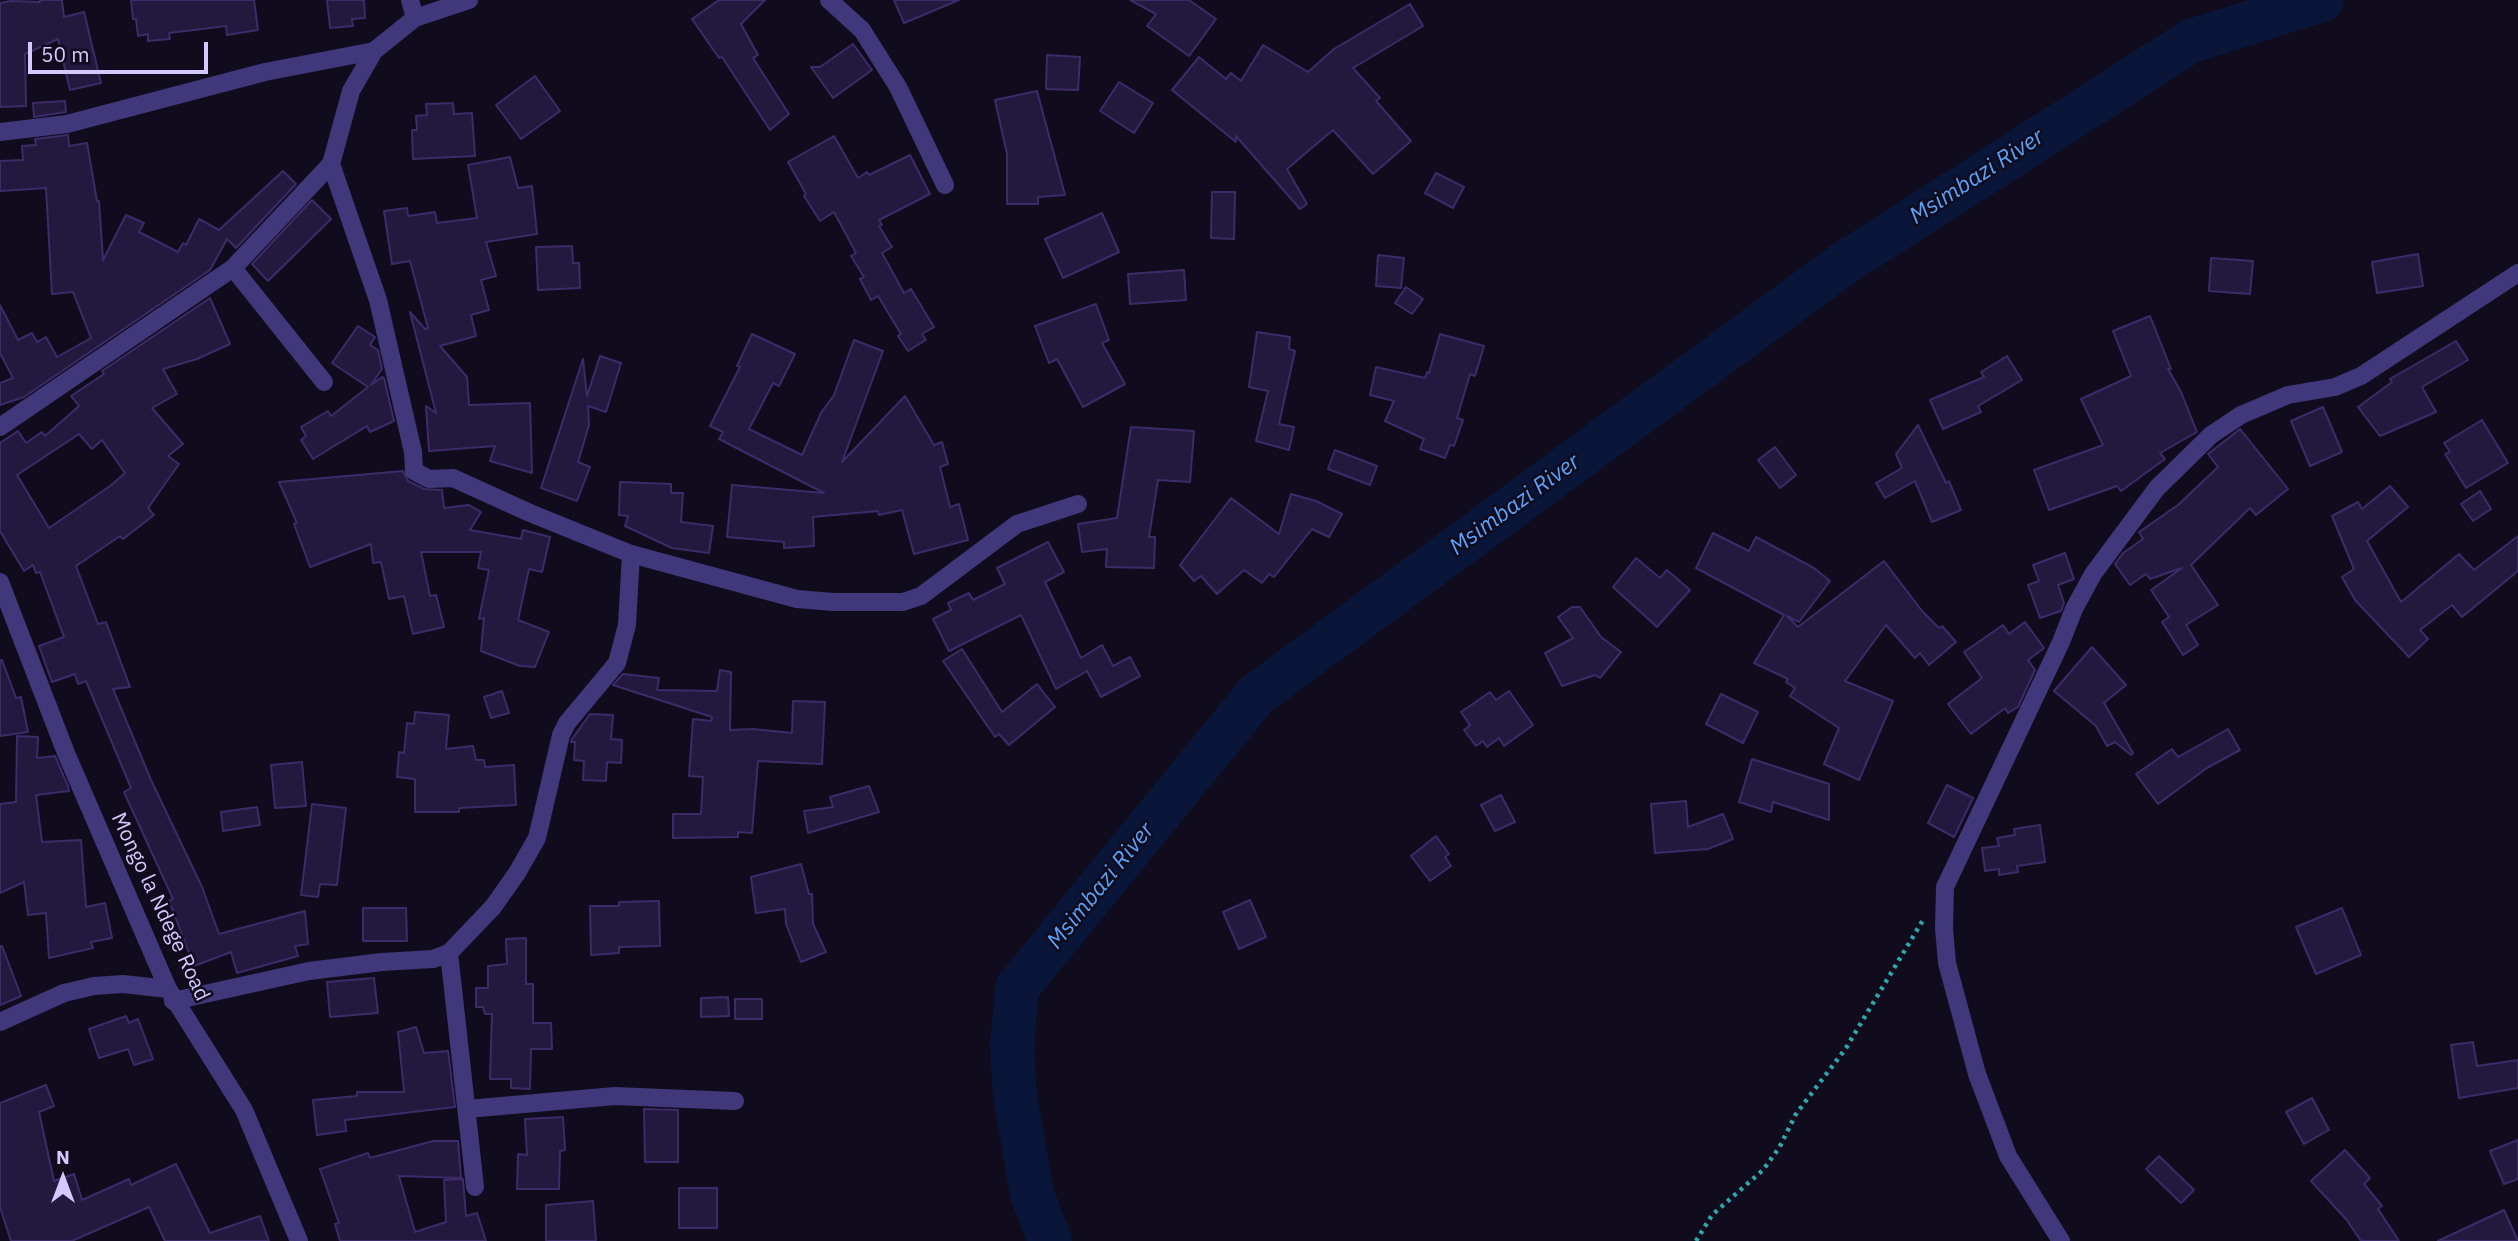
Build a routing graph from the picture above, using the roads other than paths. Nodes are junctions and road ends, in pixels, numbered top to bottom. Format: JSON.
{"nodes":[{"id":1,"x":410,"y":0,"type":"edge"},
{"id":2,"x":469,"y":0,"type":"edge"},
{"id":3,"x":829,"y":0,"type":"edge"},
{"id":4,"x":415,"y":18,"type":"junction"},
{"id":5,"x":374,"y":51,"type":"junction"},
{"id":6,"x":0,"y":132,"type":"edge"},
{"id":7,"x":331,"y":164,"type":"junction"},
{"id":8,"x":945,"y":185,"type":"dead end"},
{"id":9,"x":233,"y":268,"type":"junction"},
{"id":10,"x":2518,"y":273,"type":"edge"},
{"id":11,"x":324,"y":382,"type":"dead end"},
{"id":12,"x":0,"y":428,"type":"edge"},
{"id":13,"x":1079,"y":504,"type":"dead end"},
{"id":14,"x":631,"y":554,"type":"junction"},
{"id":15,"x":0,"y":582,"type":"edge"},
{"id":16,"x":449,"y":953,"type":"junction"},
{"id":17,"x":171,"y":995,"type":"junction"},
{"id":18,"x":0,"y":1022,"type":"edge"},
{"id":19,"x":735,"y":1101,"type":"dead end"},
{"id":20,"x":467,"y":1109,"type":"junction"},
{"id":21,"x":475,"y":1187,"type":"dead end"},
{"id":22,"x":299,"y":1241,"type":"edge"},
{"id":23,"x":2061,"y":1241,"type":"edge"}],
"edges":[{"from":1,"to":4,"type":"street"},
{"from":2,"to":4,"type":"street"},
{"from":3,"to":8,"type":"street"},
{"from":4,"to":5,"type":"street"},
{"from":5,"to":6,"type":"street"},
{"from":5,"to":7,"type":"street"},
{"from":7,"to":9,"type":"street"},
{"from":7,"to":14,"type":"street"},
{"from":9,"to":11,"type":"street"},
{"from":9,"to":12,"type":"street"},
{"from":10,"to":23,"type":"street"},
{"from":13,"to":14,"type":"street"},
{"from":14,"to":16,"type":"street"},
{"from":15,"to":17,"type":"street","name":"Mongo la Ndege Road"},
{"from":16,"to":17,"type":"street"},
{"from":16,"to":20,"type":"street"},
{"from":17,"to":18,"type":"street"},
{"from":17,"to":22,"type":"street","name":"Mongo la Ndege Road"},
{"from":19,"to":20,"type":"street"},
{"from":20,"to":21,"type":"street"}]}
